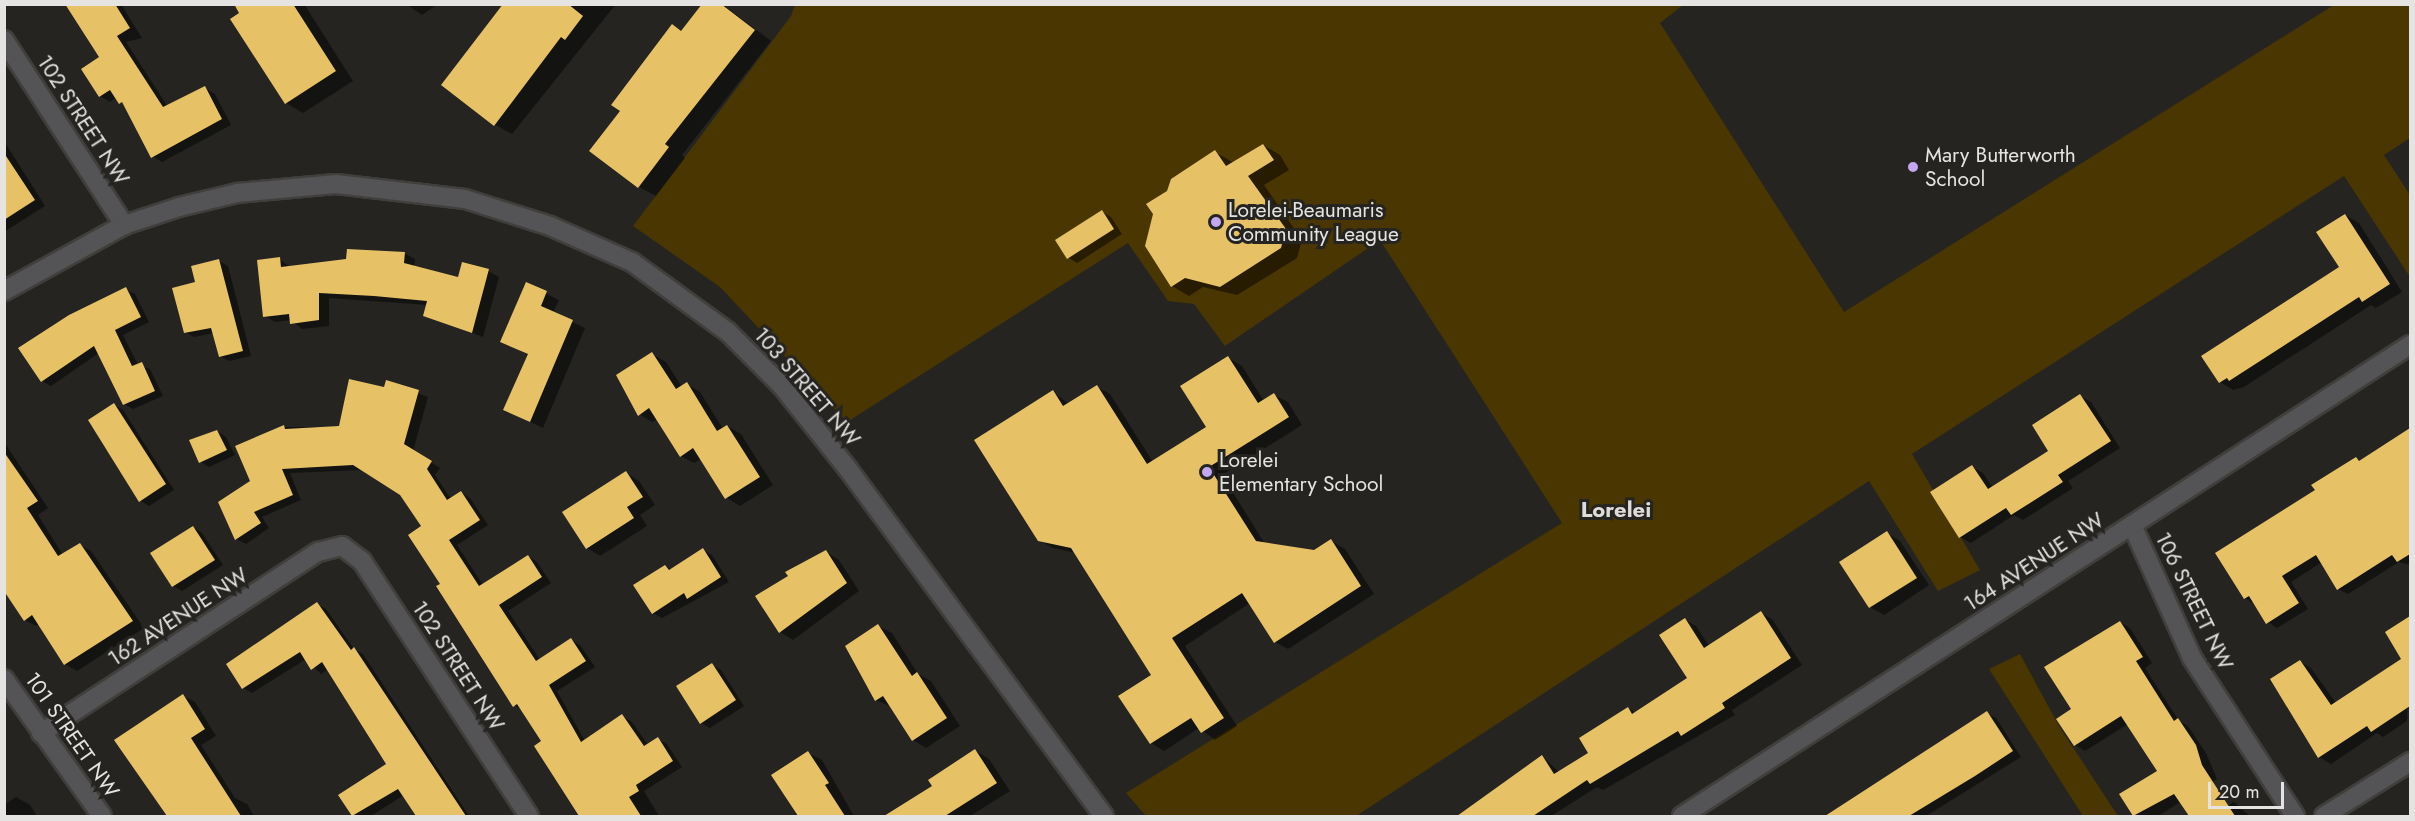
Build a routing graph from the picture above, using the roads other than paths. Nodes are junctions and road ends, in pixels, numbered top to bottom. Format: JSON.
{"nodes":[{"id":1,"x":4,"y":40,"type":"edge"},
{"id":2,"x":124,"y":225,"type":"junction"},
{"id":3,"x":4,"y":291,"type":"edge"},
{"id":4,"x":2410,"y":345,"type":"edge"},
{"id":5,"x":2133,"y":525,"type":"junction"},
{"id":6,"x":342,"y":546,"type":"joint"},
{"id":7,"x":4,"y":679,"type":"edge"},
{"id":8,"x":41,"y":733,"type":"junction"},
{"id":9,"x":2410,"y":762,"type":"edge"},
{"id":10,"x":102,"y":816,"type":"edge"},
{"id":11,"x":530,"y":816,"type":"edge"},
{"id":12,"x":1104,"y":816,"type":"edge"},
{"id":13,"x":1682,"y":816,"type":"edge"},
{"id":14,"x":2295,"y":816,"type":"edge"},
{"id":15,"x":2324,"y":816,"type":"edge"}],
"edges":[{"from":1,"to":2,"type":"street","name":"102 STREET NW"},
{"from":2,"to":3,"type":"street","name":"103 STREET NW"},
{"from":2,"to":12,"type":"street","name":"103 STREET NW"},
{"from":4,"to":5,"type":"street","name":"164 AVENUE NW"},
{"from":5,"to":13,"type":"street","name":"164 AVENUE NW"},
{"from":5,"to":14,"type":"street","name":"106 STREET NW"},
{"from":6,"to":8,"type":"street","name":"162 AVENUE NW"},
{"from":6,"to":11,"type":"street","name":"102 STREET NW"},
{"from":7,"to":8,"type":"street","name":"101 STREET NW"},
{"from":8,"to":10,"type":"street","name":"101 STREET NW"},
{"from":9,"to":15,"type":"street"}]}
